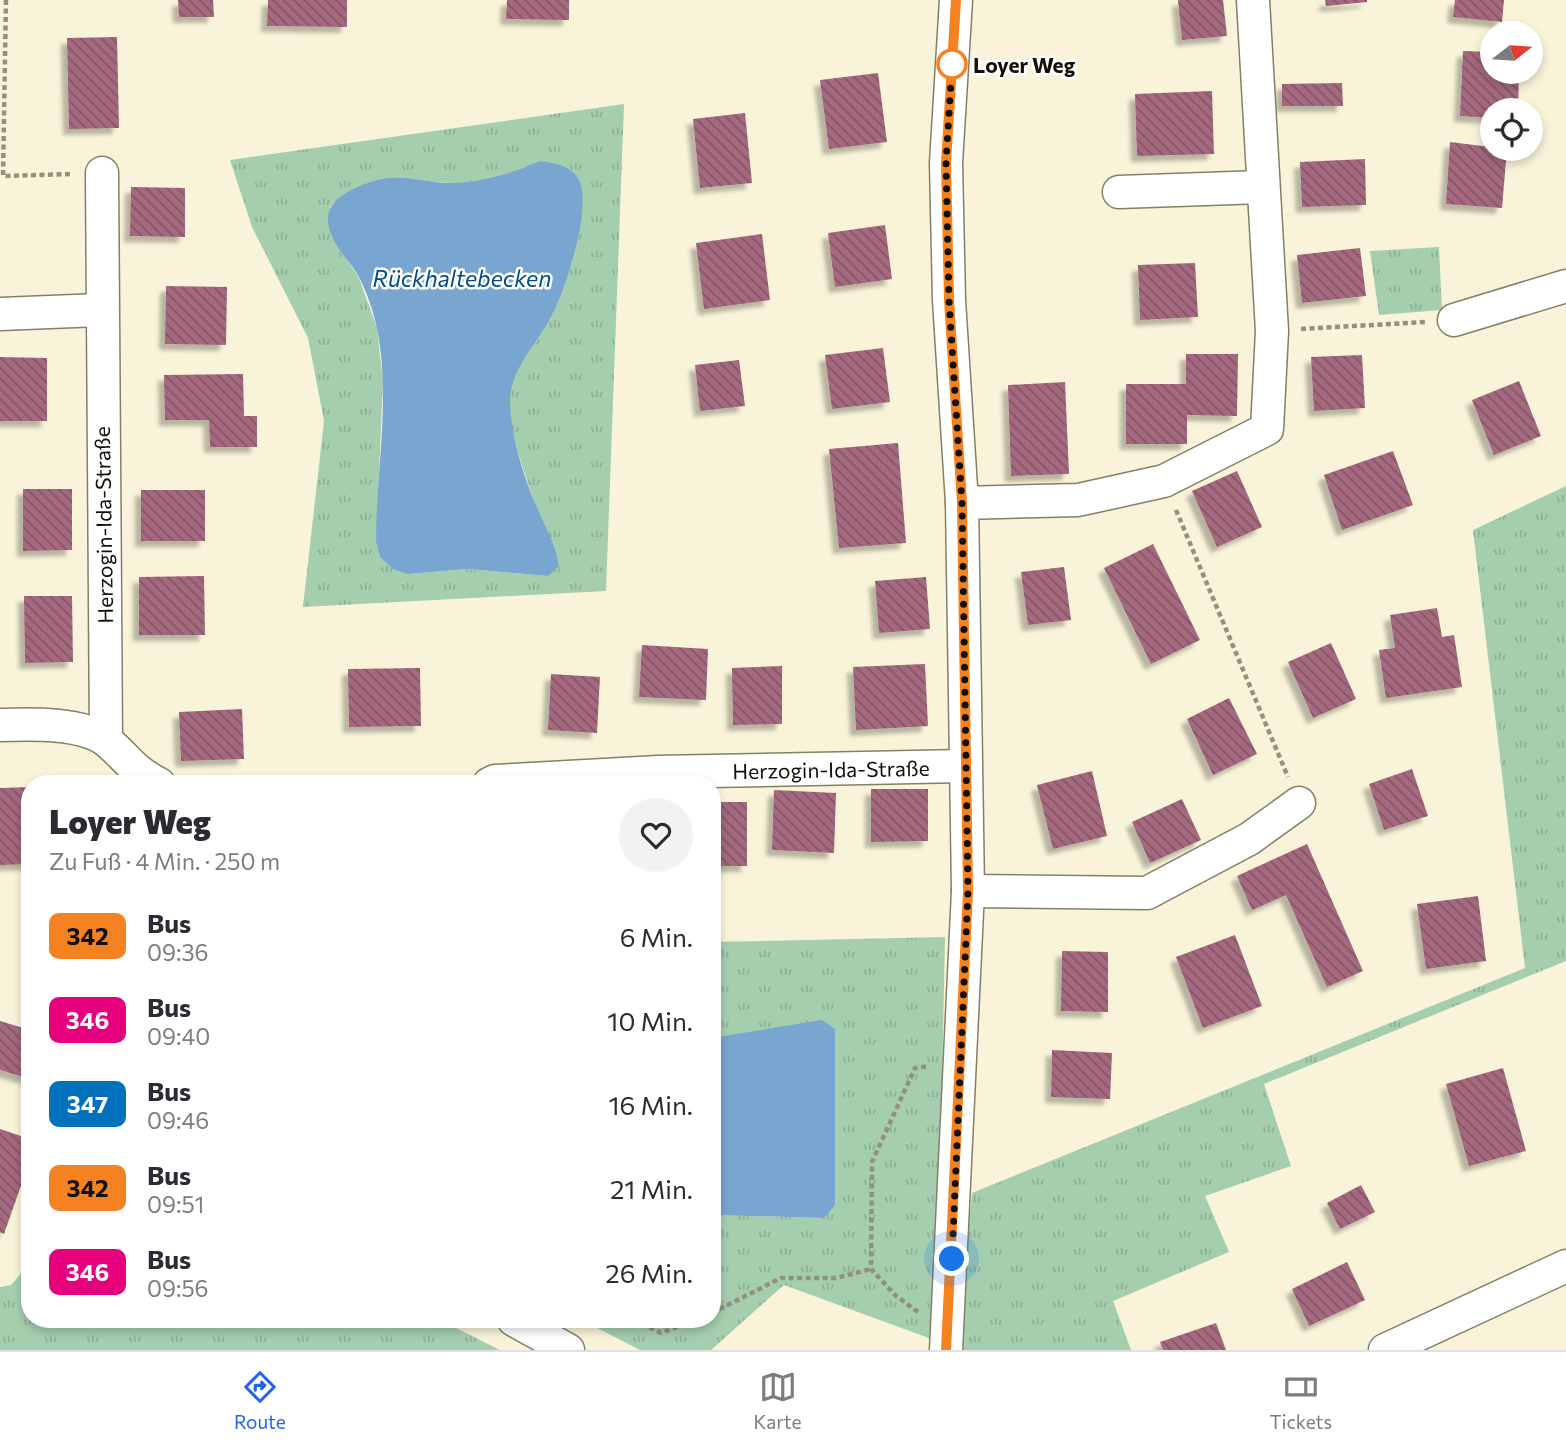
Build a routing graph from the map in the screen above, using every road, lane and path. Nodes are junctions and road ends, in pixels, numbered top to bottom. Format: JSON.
{"nodes":[{"id":1,"x":6,"y":0,"type":"edge"},
{"id":2,"x":956,"y":0,"type":"edge"},
{"id":3,"x":1253,"y":0,"type":"edge"},
{"id":4,"x":102,"y":173,"type":"joint"},
{"id":5,"x":1262,"y":187,"type":"junction"},
{"id":6,"x":1119,"y":192,"type":"dead end"},
{"id":7,"x":1566,"y":286,"type":"edge"},
{"id":8,"x":100,"y":310,"type":"junction"},
{"id":9,"x":0,"y":314,"type":"edge"},
{"id":10,"x":1454,"y":320,"type":"joint"},
{"id":11,"x":1272,"y":331,"type":"junction"},
{"id":12,"x":1164,"y":481,"type":"junction"},
{"id":13,"x":962,"y":503,"type":"junction"},
{"id":14,"x":0,"y":724,"type":"edge"},
{"id":15,"x":106,"y":740,"type":"junction"},
{"id":16,"x":964,"y":766,"type":"junction"},
{"id":17,"x":142,"y":775,"type":"edge"},
{"id":18,"x":604,"y":775,"type":"edge"},
{"id":19,"x":1299,"y":803,"type":"joint"},
{"id":20,"x":968,"y":891,"type":"junction"},
{"id":21,"x":960,"y":1061,"type":"junction"},
{"id":22,"x":1566,"y":1266,"type":"edge"},
{"id":23,"x":872,"y":1269,"type":"junction"},
{"id":24,"x":721,"y":1308,"type":"edge"},
{"id":25,"x":528,"y":1328,"type":"edge"},
{"id":26,"x":651,"y":1328,"type":"edge"},
{"id":27,"x":674,"y":1328,"type":"edge"},
{"id":28,"x":946,"y":1342,"type":"edge"},
{"id":29,"x":568,"y":1350,"type":"edge"},
{"id":30,"x":1385,"y":1350,"type":"edge"}],
"edges":[{"from":1,"to":4,"type":"path"},
{"from":2,"to":13,"type":"street"},
{"from":3,"to":5,"type":"street"},
{"from":4,"to":8,"type":"street","name":"Herzogin-Ida-Straße"},
{"from":5,"to":6,"type":"street"},
{"from":5,"to":11,"type":"street"},
{"from":7,"to":10,"type":"street"},
{"from":8,"to":9,"type":"street"},
{"from":8,"to":15,"type":"street","name":"Herzogin-Ida-Straße"},
{"from":10,"to":11,"type":"path"},
{"from":11,"to":12,"type":"street"},
{"from":12,"to":13,"type":"street"},
{"from":12,"to":19,"type":"path"},
{"from":13,"to":16,"type":"street"},
{"from":14,"to":15,"type":"street"},
{"from":15,"to":17,"type":"street"},
{"from":16,"to":18,"type":"street","name":"Herzogin-Ida-Straße"},
{"from":16,"to":20,"type":"street"},
{"from":19,"to":20,"type":"street"},
{"from":20,"to":21,"type":"street"},
{"from":21,"to":23,"type":"path"},
{"from":21,"to":28,"type":"street"},
{"from":22,"to":30,"type":"street"},
{"from":23,"to":24,"type":"path"},
{"from":23,"to":28,"type":"path"},
{"from":25,"to":29,"type":"street"},
{"from":26,"to":27,"type":"path"}]}
